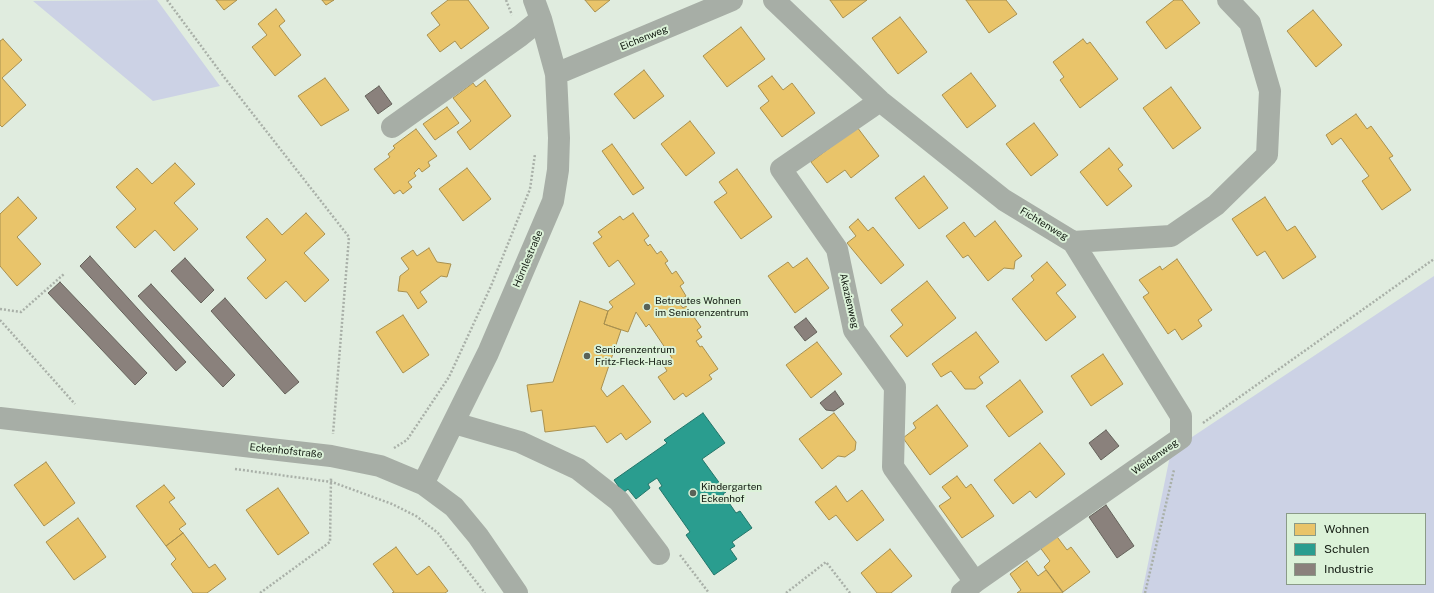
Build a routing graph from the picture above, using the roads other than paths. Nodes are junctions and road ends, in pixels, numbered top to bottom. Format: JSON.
{"nodes":[{"id":1,"x":732,"y":0,"type":"edge"},
{"id":2,"x":774,"y":0,"type":"edge"},
{"id":3,"x":1228,"y":0,"type":"edge"},
{"id":4,"x":537,"y":10,"type":"edge"},
{"id":5,"x":556,"y":74,"type":"junction"},
{"id":6,"x":880,"y":101,"type":"junction"},
{"id":7,"x":392,"y":126,"type":"dead end"},
{"id":8,"x":1073,"y":242,"type":"junction"},
{"id":9,"x":0,"y":418,"type":"edge"},
{"id":10,"x":454,"y":423,"type":"junction"},
{"id":11,"x":423,"y":484,"type":"junction"},
{"id":12,"x":659,"y":554,"type":"road end"},
{"id":13,"x":968,"y":588,"type":"edge"},
{"id":14,"x":517,"y":593,"type":"edge"}],
"edges":[{"from":1,"to":5,"type":"street","name":"Eichenweg"},
{"from":2,"to":6,"type":"street","name":"Fichtenweg"},
{"from":3,"to":8,"type":"street","name":"Fichtenweg"},
{"from":4,"to":5,"type":"street","name":"Hörnlestraße"},
{"from":4,"to":7,"type":"street","name":"Hörnlestraße"},
{"from":5,"to":10,"type":"street","name":"Hörnlestraße"},
{"from":6,"to":8,"type":"street","name":"Fichtenweg"},
{"from":6,"to":13,"type":"street","name":"Akazienweg"},
{"from":8,"to":13,"type":"street","name":"Weidenweg"},
{"from":9,"to":11,"type":"street","name":"Eckenhofstraße"},
{"from":10,"to":11,"type":"street","name":"Hörnlestraße"},
{"from":10,"to":12,"type":"street"},
{"from":11,"to":14,"type":"street","name":"Eckenhofstraße"}]}
